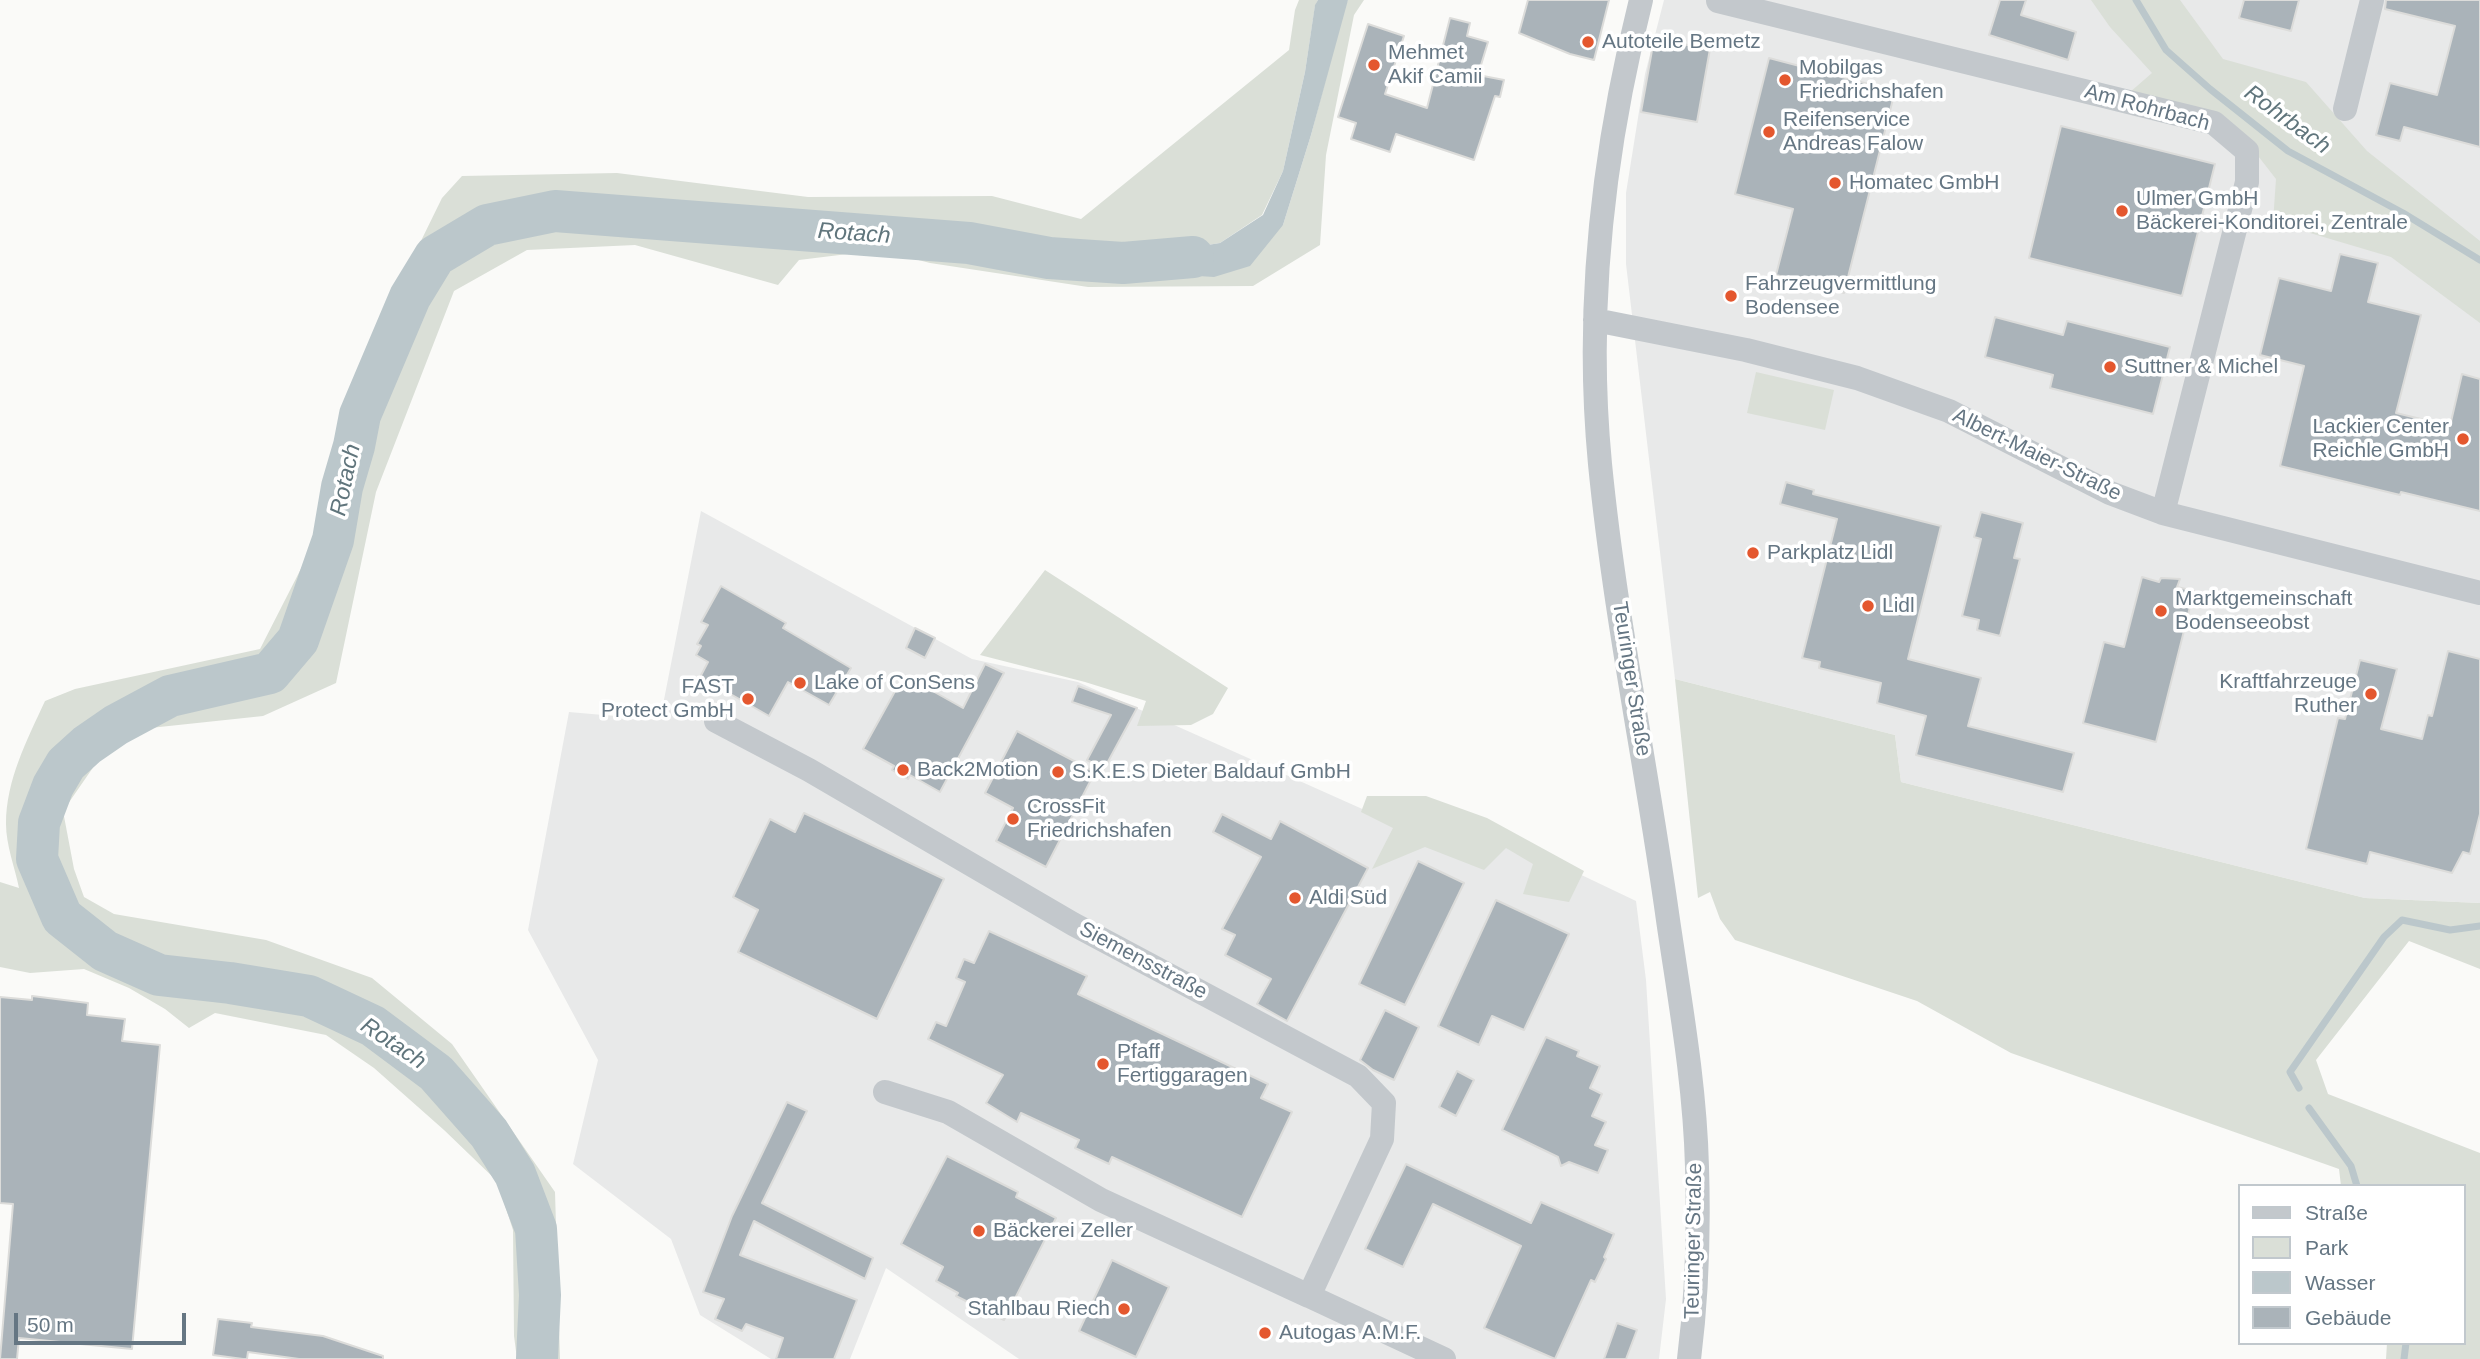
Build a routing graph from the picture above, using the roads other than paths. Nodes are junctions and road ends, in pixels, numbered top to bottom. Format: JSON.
{"nodes":[{"id":1,"x":1641,"y":0,"type":"edge"},
{"id":2,"x":2372,"y":0,"type":"edge"},
{"id":3,"x":1718,"y":1,"type":"edge"},
{"id":4,"x":2345,"y":109,"type":"dead end"},
{"id":5,"x":1595,"y":320,"type":"junction"},
{"id":6,"x":2163,"y":513,"type":"junction"},
{"id":7,"x":2480,"y":593,"type":"edge"},
{"id":8,"x":716,"y":721,"type":"dead end"},
{"id":9,"x":885,"y":1092,"type":"dead end"},
{"id":10,"x":1309,"y":1296,"type":"junction"},
{"id":11,"x":1444,"y":1359,"type":"edge"},
{"id":12,"x":1689,"y":1359,"type":"edge"}],
"edges":[{"from":1,"to":5,"type":"street","name":"Teuringer Straße"},
{"from":2,"to":4,"type":"street"},
{"from":3,"to":6,"type":"street","name":"Am Rohrbach"},
{"from":5,"to":6,"type":"street","name":"Albert-Maier-Straße"},
{"from":5,"to":12,"type":"street","name":"Teuringer Straße"},
{"from":6,"to":7,"type":"street","name":"Albert-Maier-Straße"},
{"from":8,"to":10,"type":"street","name":"Siemensstraße"},
{"from":9,"to":10,"type":"street"},
{"from":10,"to":11,"type":"street"}]}
